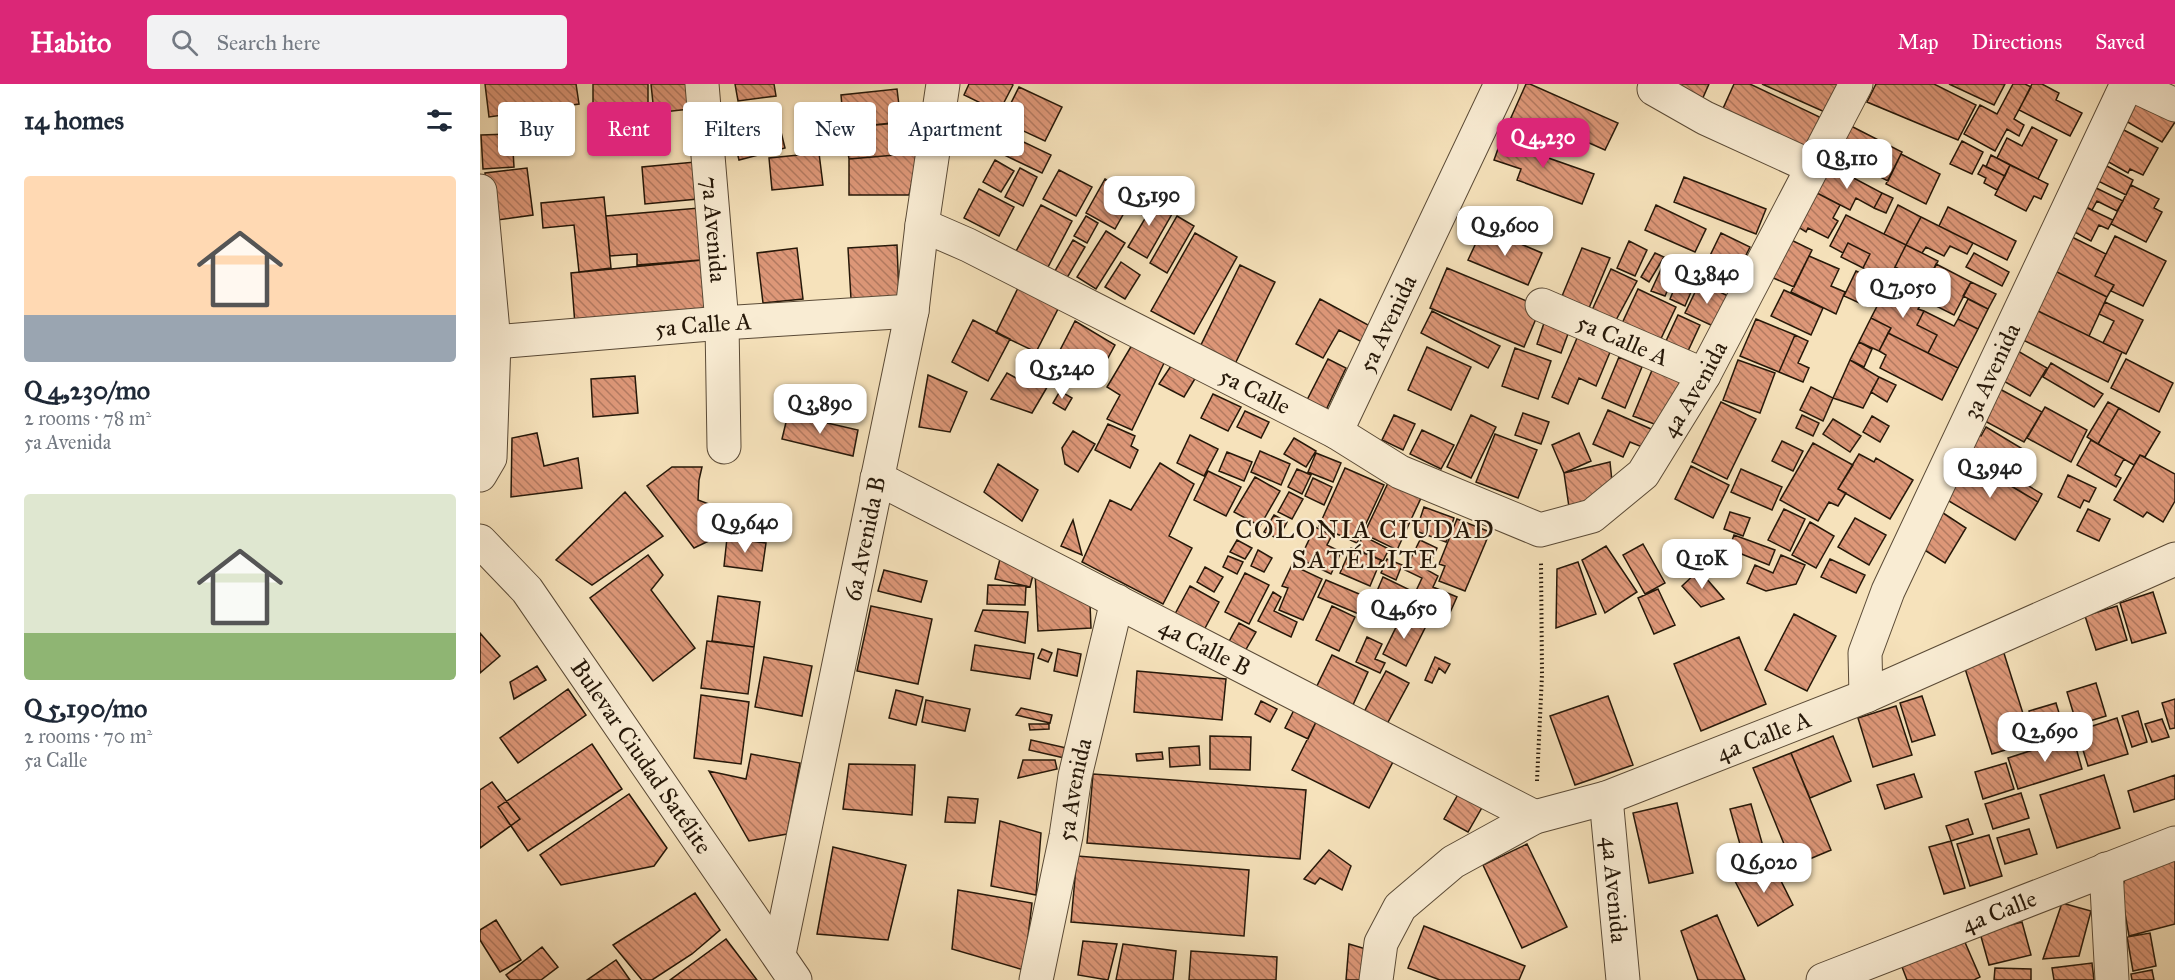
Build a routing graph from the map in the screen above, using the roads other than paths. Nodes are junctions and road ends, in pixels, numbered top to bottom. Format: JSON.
{"nodes":[{"id":1,"x":702,"y":84,"type":"edge"},
{"id":2,"x":943,"y":84,"type":"edge"},
{"id":3,"x":1501,"y":84,"type":"edge"},
{"id":4,"x":1856,"y":84,"type":"edge"},
{"id":5,"x":2129,"y":84,"type":"edge"},
{"id":6,"x":1654,"y":89,"type":"dead end"},
{"id":7,"x":2175,"y":105,"type":"edge"},
{"id":8,"x":1812,"y":167,"type":"junction"},
{"id":9,"x":480,"y":191,"type":"edge"},
{"id":10,"x":922,"y":225,"type":"junction"},
{"id":11,"x":1542,"y":305,"type":"dead end"},
{"id":12,"x":912,"y":311,"type":"junction"},
{"id":13,"x":722,"y":323,"type":"junction"},
{"id":14,"x":494,"y":342,"type":"junction"},
{"id":15,"x":1704,"y":375,"type":"junction"},
{"id":16,"x":1335,"y":432,"type":"junction"},
{"id":17,"x":724,"y":447,"type":"dead end"},
{"id":18,"x":480,"y":475,"type":"edge"},
{"id":19,"x":877,"y":478,"type":"junction"},
{"id":20,"x":1540,"y":530,"type":"joint"},
{"id":21,"x":480,"y":541,"type":"edge"},
{"id":22,"x":2172,"y":556,"type":"edge"},
{"id":23,"x":1117,"y":601,"type":"junction"},
{"id":24,"x":1866,"y":696,"type":"junction"},
{"id":25,"x":1606,"y":798,"type":"junction"},
{"id":26,"x":1535,"y":817,"type":"junction"},
{"id":27,"x":2175,"y":843,"type":"edge"},
{"id":28,"x":2106,"y":869,"type":"junction"},
{"id":29,"x":787,"y":967,"type":"edge"},
{"id":30,"x":1873,"y":971,"type":"edge"},
{"id":31,"x":1036,"y":980,"type":"edge"},
{"id":32,"x":1376,"y":980,"type":"edge"},
{"id":33,"x":1623,"y":980,"type":"edge"},
{"id":34,"x":1823,"y":980,"type":"edge"},
{"id":35,"x":2112,"y":980,"type":"edge"}],
"edges":[{"from":1,"to":13,"type":"street","name":"7a Avenida"},
{"from":2,"to":10,"type":"street","name":"6a Avenida B"},
{"from":3,"to":16,"type":"street","name":"5a Avenida"},
{"from":4,"to":8,"type":"street","name":"4a Avenida"},
{"from":5,"to":7,"type":"street"},
{"from":5,"to":24,"type":"street","name":"3a Avenida"},
{"from":6,"to":8,"type":"street"},
{"from":8,"to":15,"type":"street","name":"4a Avenida"},
{"from":9,"to":14,"type":"street"},
{"from":10,"to":12,"type":"street","name":"6a Avenida B"},
{"from":10,"to":16,"type":"street","name":"5a Calle"},
{"from":11,"to":15,"type":"street","name":"5a Calle A"},
{"from":12,"to":13,"type":"street","name":"5a Calle A"},
{"from":12,"to":19,"type":"street","name":"6a Avenida B"},
{"from":13,"to":14,"type":"street","name":"5a Calle A"},
{"from":13,"to":17,"type":"street","name":"7a Avenida"},
{"from":14,"to":18,"type":"street"},
{"from":15,"to":20,"type":"street","name":"4a Avenida"},
{"from":16,"to":20,"type":"street","name":"5a Calle"},
{"from":19,"to":23,"type":"street","name":"4a Calle B"},
{"from":19,"to":29,"type":"street","name":"6a Avenida B"},
{"from":21,"to":29,"type":"street","name":"Bulevar Ciudad Satélite"},
{"from":22,"to":24,"type":"street","name":"4a Calle A"},
{"from":23,"to":26,"type":"street","name":"4a Calle B"},
{"from":23,"to":31,"type":"street","name":"5a Avenida"},
{"from":24,"to":25,"type":"street","name":"4a Calle A"},
{"from":25,"to":26,"type":"street","name":"4a Calle A"},
{"from":25,"to":33,"type":"street","name":"4a Avenida"},
{"from":26,"to":32,"type":"street","name":"4a Calle A"},
{"from":27,"to":28,"type":"street","name":"4a Calle"},
{"from":28,"to":30,"type":"street","name":"4a Calle"},
{"from":28,"to":35,"type":"street"},
{"from":30,"to":34,"type":"street","name":"4a Calle"}]}
